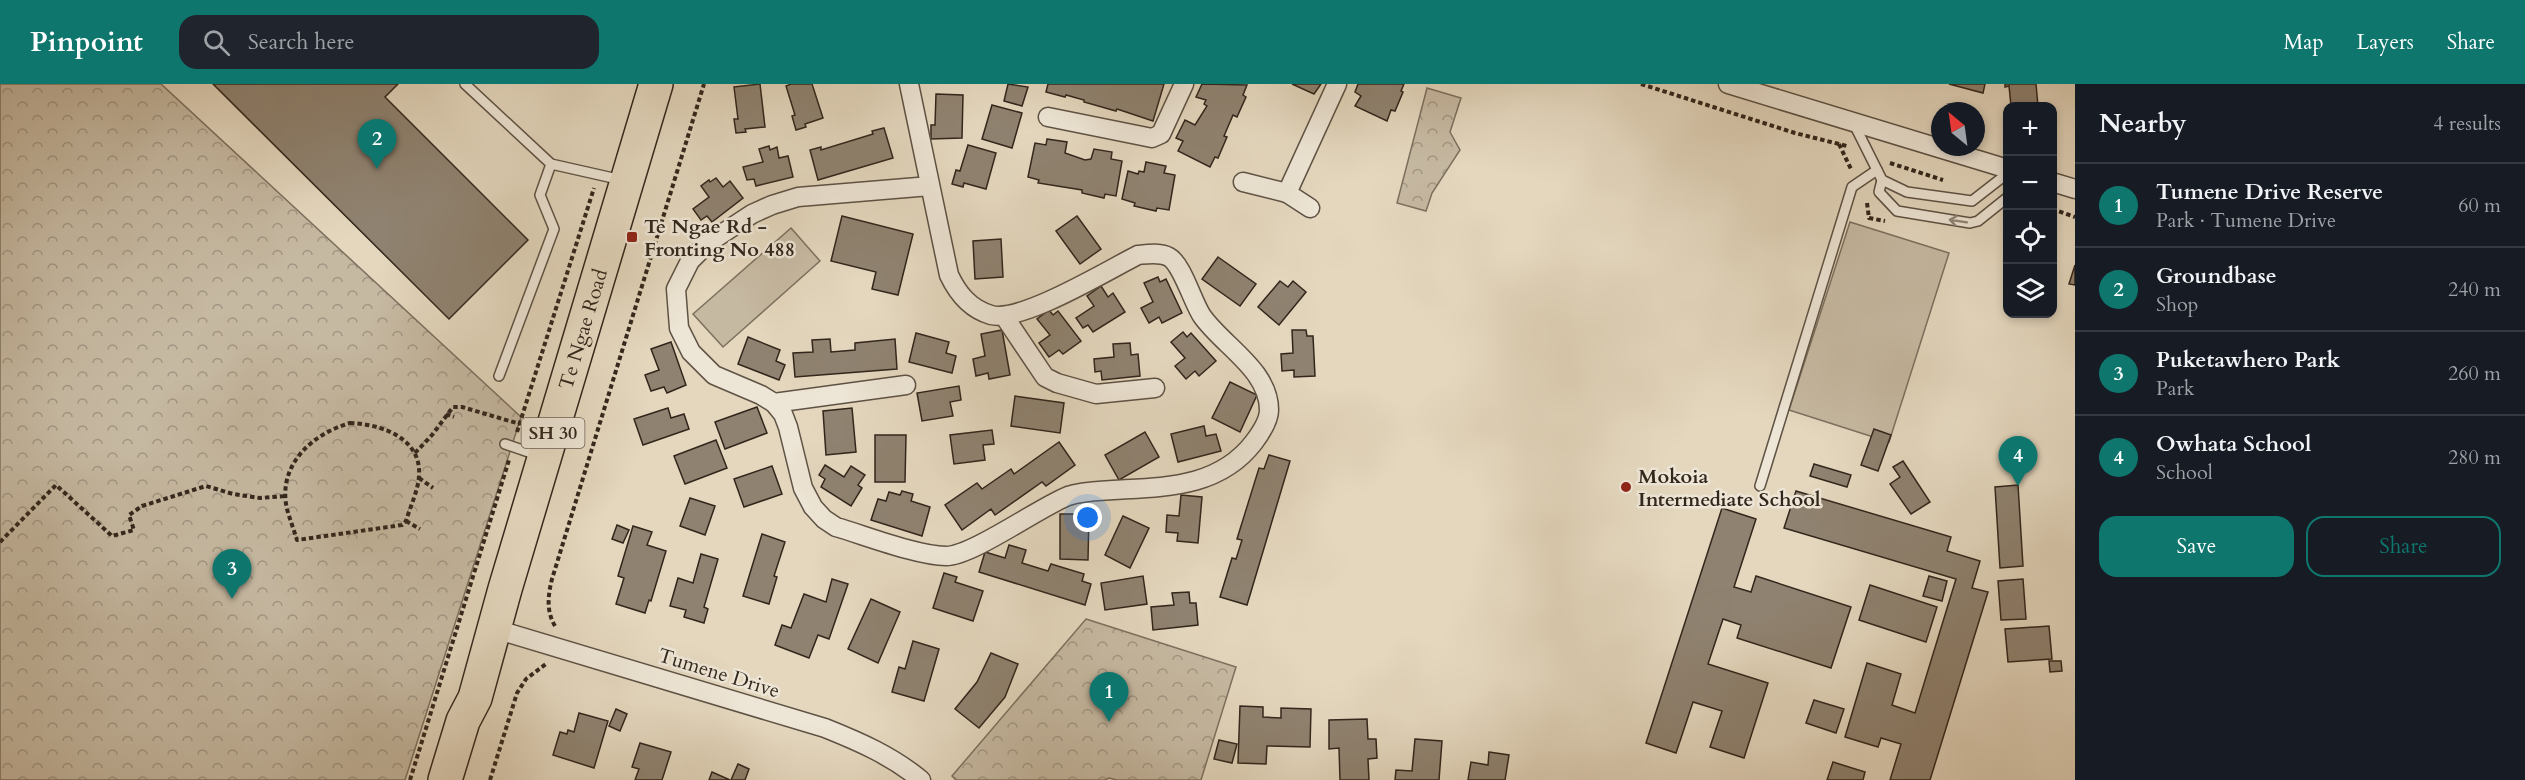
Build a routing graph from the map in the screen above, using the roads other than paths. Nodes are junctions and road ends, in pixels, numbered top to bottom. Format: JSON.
{"nodes":[{"id":1,"x":465,"y":84,"type":"edge"},
{"id":2,"x":656,"y":84,"type":"edge"},
{"id":3,"x":909,"y":84,"type":"edge"},
{"id":4,"x":1184,"y":84,"type":"edge"},
{"id":5,"x":1337,"y":84,"type":"edge"},
{"id":6,"x":1728,"y":84,"type":"edge"},
{"id":7,"x":1048,"y":117,"type":"dead end"},
{"id":8,"x":1853,"y":122,"type":"junction"},
{"id":9,"x":552,"y":164,"type":"junction"},
{"id":10,"x":2003,"y":168,"type":"edge"},
{"id":11,"x":1877,"y":170,"type":"junction"},
{"id":12,"x":2003,"y":177,"type":"edge"},
{"id":13,"x":614,"y":178,"type":"junction"},
{"id":14,"x":1882,"y":180,"type":"junction"},
{"id":15,"x":1243,"y":182,"type":"dead end"},
{"id":16,"x":2057,"y":184,"type":"edge"},
{"id":17,"x":930,"y":186,"type":"junction"},
{"id":18,"x":2075,"y":189,"type":"edge"},
{"id":19,"x":1287,"y":193,"type":"junction"},
{"id":20,"x":2003,"y":200,"type":"edge"},
{"id":21,"x":1310,"y":208,"type":"dead end"},
{"id":22,"x":1004,"y":316,"type":"junction"},
{"id":23,"x":499,"y":376,"type":"dead end"},
{"id":24,"x":906,"y":385,"type":"dead end"},
{"id":25,"x":1155,"y":388,"type":"dead end"},
{"id":26,"x":774,"y":403,"type":"junction"},
{"id":27,"x":509,"y":446,"type":"road end"},
{"id":28,"x":545,"y":457,"type":"junction"},
{"id":29,"x":1760,"y":486,"type":"dead end"},
{"id":30,"x":495,"y":629,"type":"junction"},
{"id":31,"x":445,"y":780,"type":"edge"},
{"id":32,"x":921,"y":780,"type":"edge"}],
"edges":[{"from":1,"to":9,"type":"lane"},
{"from":2,"to":13,"type":"highway","name":"Te Ngae Road","number":"SH 30"},
{"from":3,"to":17,"type":"street"},
{"from":4,"to":7,"type":"street"},
{"from":5,"to":19,"type":"street"},
{"from":6,"to":8,"type":"street"},
{"from":8,"to":10,"type":"street"},
{"from":8,"to":11,"type":"lane"},
{"from":9,"to":13,"type":"lane"},
{"from":9,"to":23,"type":"lane"},
{"from":11,"to":14,"type":"lane"},
{"from":11,"to":29,"type":"lane"},
{"from":12,"to":14,"type":"lane"},
{"from":13,"to":28,"type":"highway","name":"Te Ngae Road","number":"SH 30"},
{"from":20,"to":14,"type":"lane","one_way":true},
{"from":15,"to":19,"type":"street"},
{"from":16,"to":18,"type":"street"},
{"from":17,"to":22,"type":"street"},
{"from":17,"to":26,"type":"street"},
{"from":19,"to":21,"type":"street"},
{"from":22,"to":25,"type":"street"},
{"from":22,"to":26,"type":"street"},
{"from":24,"to":26,"type":"street"},
{"from":27,"to":28,"type":"lane"},
{"from":28,"to":30,"type":"highway","name":"Te Ngae Road","number":"SH 30"},
{"from":30,"to":31,"type":"highway","name":"Te Ngae Road","number":"SH 30"},
{"from":30,"to":32,"type":"street","name":"Tumene Drive"}]}
